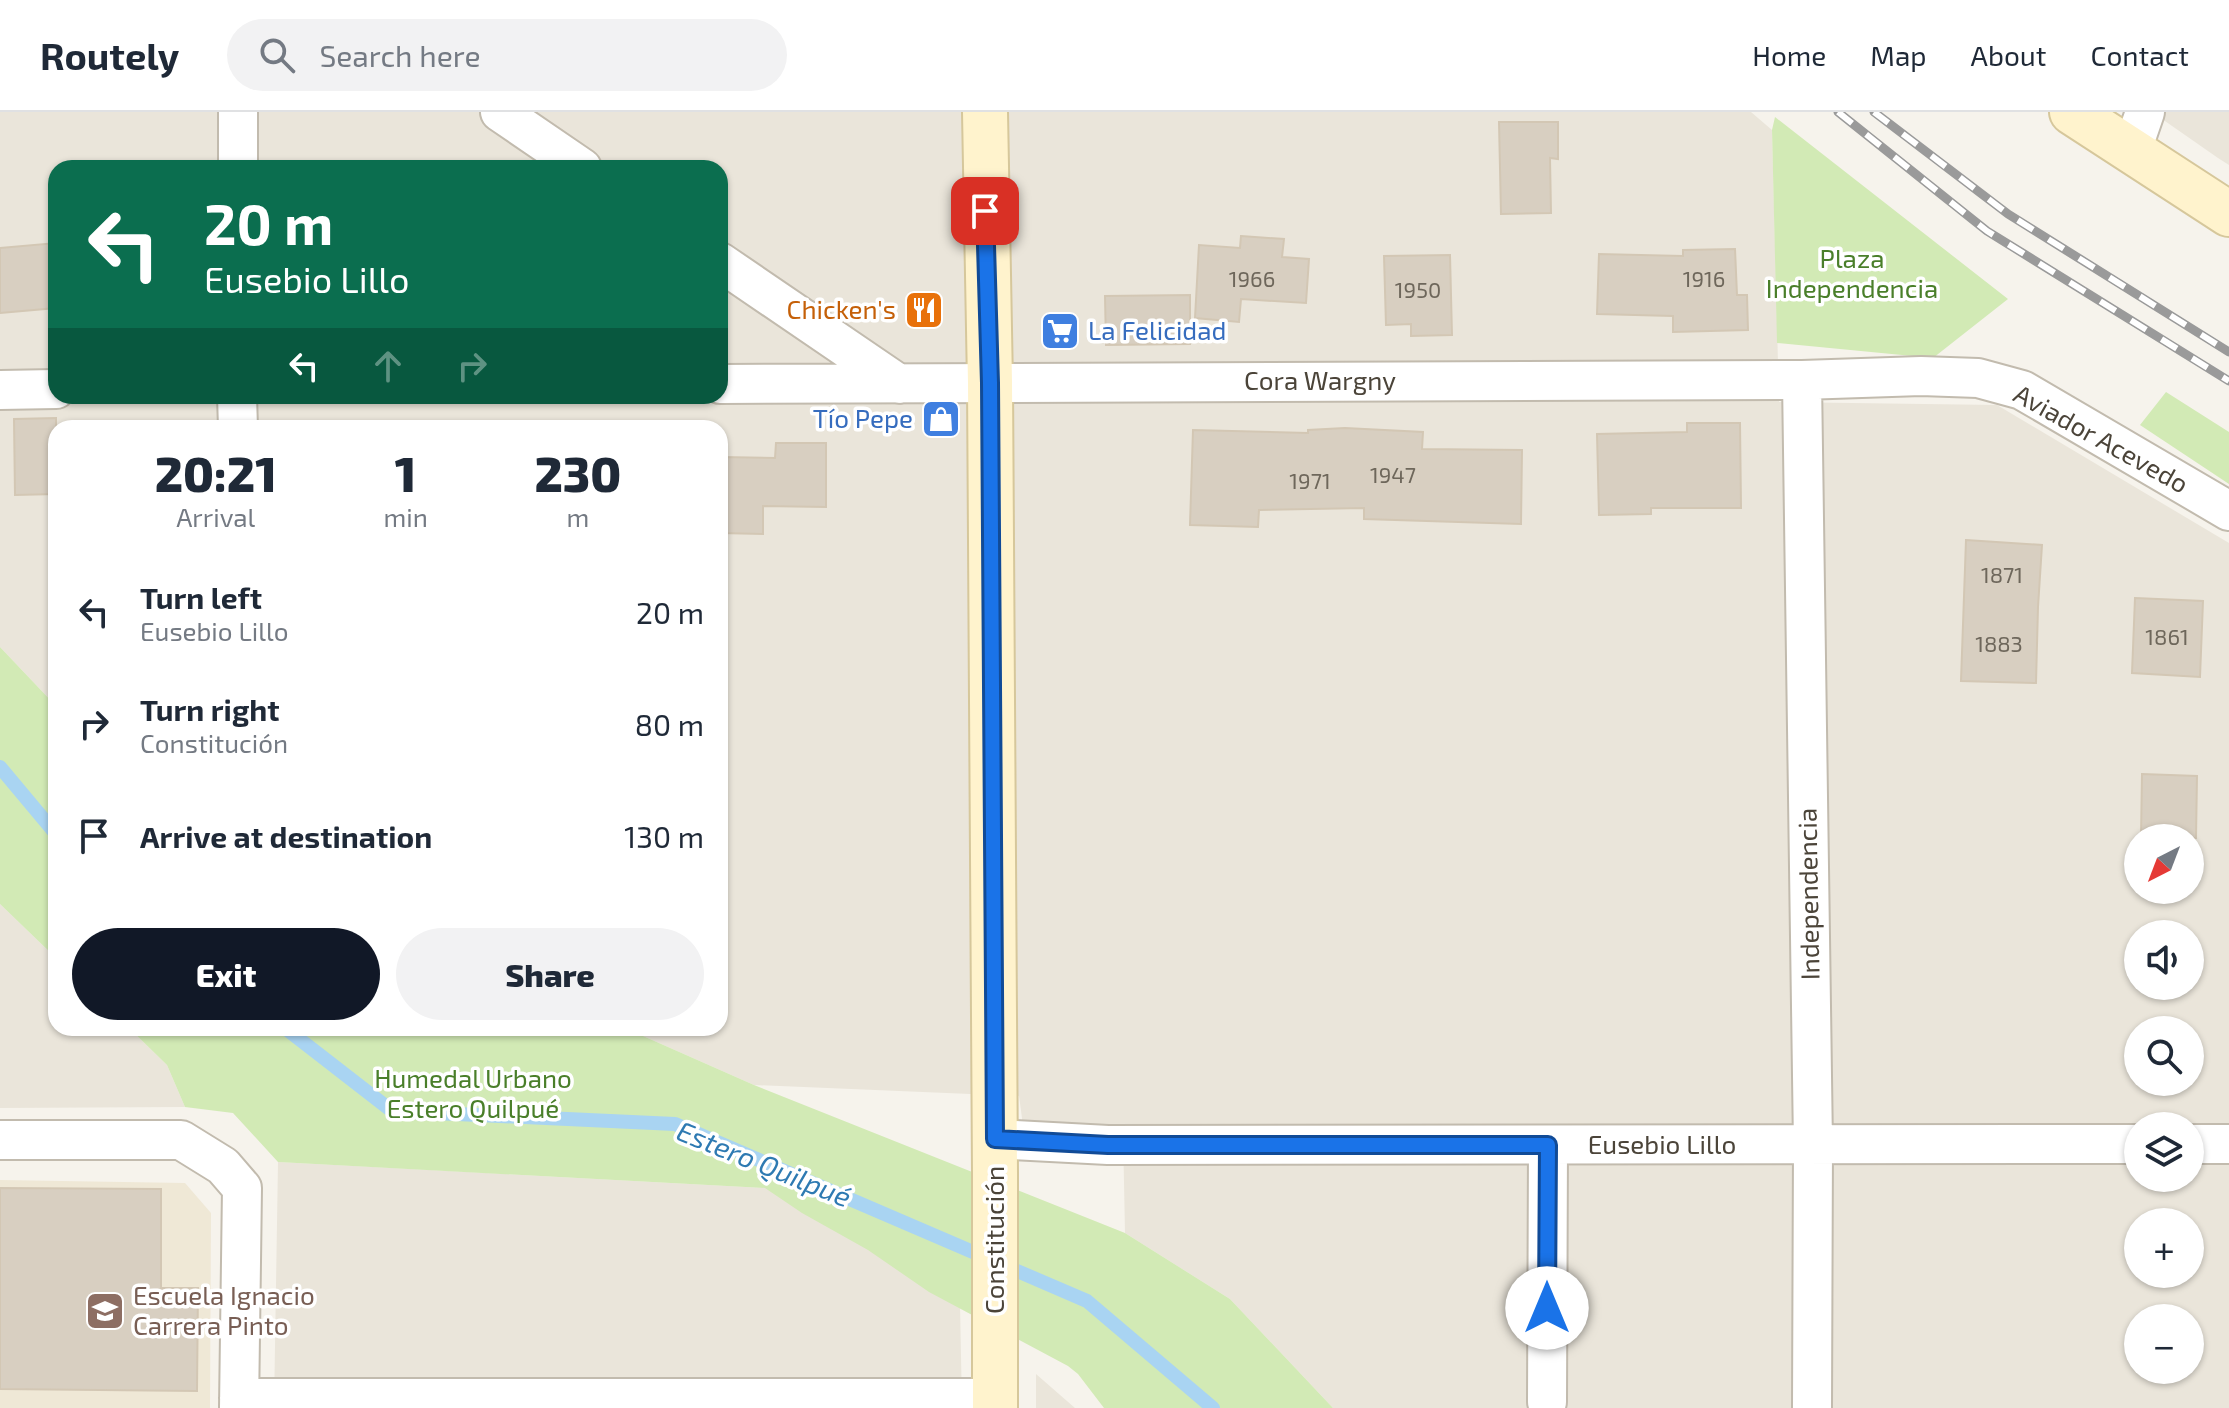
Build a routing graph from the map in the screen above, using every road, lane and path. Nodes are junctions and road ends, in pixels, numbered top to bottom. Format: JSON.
{"nodes":[{"id":1,"x":238,"y":112,"type":"edge"},
{"id":2,"x":500,"y":112,"type":"edge"},
{"id":3,"x":985,"y":112,"type":"edge"},
{"id":4,"x":2072,"y":112,"type":"edge"},
{"id":5,"x":550,"y":128,"type":"edge"},
{"id":6,"x":2138,"y":131,"type":"edge"},
{"id":7,"x":238,"y":160,"type":"edge"},
{"id":8,"x":576,"y":160,"type":"edge"},
{"id":9,"x":2229,"y":214,"type":"edge"},
{"id":10,"x":728,"y":267,"type":"edge"},
{"id":11,"x":1921,"y":376,"type":"joint"},
{"id":12,"x":1802,"y":380,"type":"junction"},
{"id":13,"x":990,"y":383,"type":"junction"},
{"id":14,"x":728,"y":384,"type":"edge"},
{"id":15,"x":899,"y":384,"type":"junction"},
{"id":16,"x":48,"y":389,"type":"edge"},
{"id":17,"x":0,"y":390,"type":"edge"},
{"id":18,"x":2229,"y":511,"type":"edge"},
{"id":19,"x":0,"y":1140,"type":"edge"},
{"id":20,"x":2124,"y":1144,"type":"edge"},
{"id":21,"x":2204,"y":1144,"type":"edge"},
{"id":22,"x":2229,"y":1144,"type":"edge"},
{"id":23,"x":1548,"y":1145,"type":"junction"},
{"id":24,"x":1813,"y":1145,"type":"junction"},
{"id":25,"x":995,"y":1156,"type":"junction"},
{"id":26,"x":1547,"y":1402,"type":"dead end"},
{"id":27,"x":239,"y":1403,"type":"edge"},
{"id":28,"x":995,"y":1403,"type":"edge"},
{"id":29,"x":1812,"y":1408,"type":"edge"}],
"edges":[{"from":1,"to":7,"type":"street"},
{"from":2,"to":5,"type":"street"},
{"from":3,"to":13,"type":"street","name":"Constitución"},
{"from":4,"to":6,"type":"street"},
{"from":5,"to":8,"type":"street"},
{"from":6,"to":9,"type":"street"},
{"from":10,"to":15,"type":"street"},
{"from":11,"to":12,"type":"street","name":"Cora Wargny"},
{"from":11,"to":18,"type":"street","name":"Aviador Acevedo"},
{"from":12,"to":13,"type":"street","name":"Cora Wargny"},
{"from":12,"to":24,"type":"street","name":"Independencia"},
{"from":13,"to":15,"type":"street","name":"Cora Wargny"},
{"from":13,"to":25,"type":"street","name":"Constitución"},
{"from":14,"to":15,"type":"street","name":"Cora Wargny"},
{"from":16,"to":17,"type":"street"},
{"from":19,"to":27,"type":"street"},
{"from":20,"to":24,"type":"street","name":"Eusebio Lillo"},
{"from":21,"to":22,"type":"street"},
{"from":23,"to":24,"type":"street","name":"Eusebio Lillo"},
{"from":23,"to":25,"type":"street","name":"Eusebio Lillo"},
{"from":23,"to":26,"type":"street"},
{"from":24,"to":29,"type":"street","name":"Independencia"},
{"from":25,"to":28,"type":"street","name":"Constitución"},
{"from":27,"to":28,"type":"street"}]}
